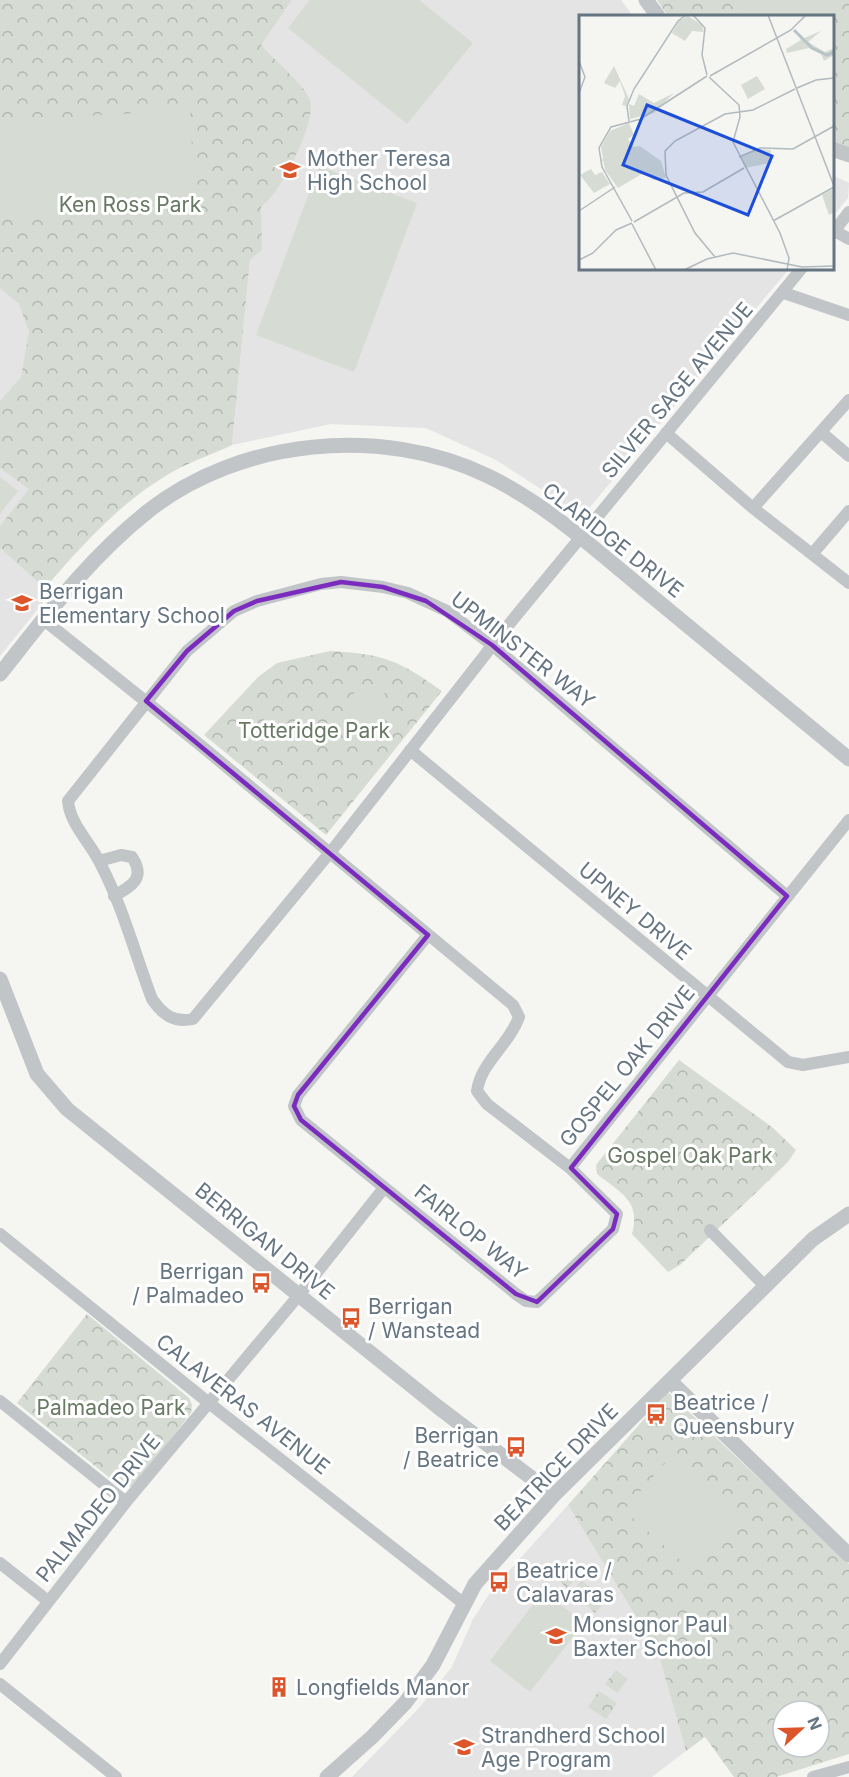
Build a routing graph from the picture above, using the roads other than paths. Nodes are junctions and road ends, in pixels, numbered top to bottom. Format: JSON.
{"nodes":[{"id":1,"x":646,"y":0,"type":"edge"},
{"id":2,"x":657,"y":15,"type":"edge"},
{"id":3,"x":834,"y":150,"type":"edge"},
{"id":4,"x":849,"y":155,"type":"edge"},
{"id":5,"x":849,"y":212,"type":"edge"},
{"id":6,"x":834,"y":233,"type":"edge"},
{"id":7,"x":849,"y":239,"type":"edge"},
{"id":8,"x":800,"y":270,"type":"edge"},
{"id":9,"x":784,"y":292,"type":"junction"},
{"id":10,"x":849,"y":315,"type":"edge"},
{"id":11,"x":849,"y":400,"type":"edge"},
{"id":12,"x":821,"y":432,"type":"junction"},
{"id":13,"x":666,"y":433,"type":"junction"},
{"id":14,"x":849,"y":456,"type":"edge"},
{"id":15,"x":753,"y":508,"type":"junction"},
{"id":16,"x":849,"y":511,"type":"edge"},
{"id":17,"x":580,"y":536,"type":"junction"},
{"id":18,"x":813,"y":554,"type":"junction"},
{"id":19,"x":849,"y":583,"type":"edge"},
{"id":20,"x":44,"y":620,"type":"junction"},
{"id":21,"x":492,"y":645,"type":"junction"},
{"id":22,"x":0,"y":674,"type":"edge"},
{"id":23,"x":146,"y":701,"type":"junction"},
{"id":24,"x":410,"y":750,"type":"junction"},
{"id":25,"x":849,"y":759,"type":"edge"},
{"id":26,"x":849,"y":820,"type":"edge"},
{"id":27,"x":330,"y":853,"type":"junction"},
{"id":28,"x":99,"y":861,"type":"junction"},
{"id":29,"x":114,"y":896,"type":"junction"},
{"id":30,"x":787,"y":896,"type":"junction"},
{"id":31,"x":428,"y":935,"type":"junction"},
{"id":32,"x":0,"y":979,"type":"edge"},
{"id":33,"x":708,"y":997,"type":"junction"},
{"id":34,"x":849,"y":1057,"type":"edge"},
{"id":35,"x":570,"y":1168,"type":"junction"},
{"id":36,"x":384,"y":1188,"type":"junction"},
{"id":37,"x":849,"y":1214,"type":"edge"},
{"id":38,"x":711,"y":1230,"type":"dead end"},
{"id":39,"x":0,"y":1234,"type":"edge"},
{"id":40,"x":765,"y":1286,"type":"junction"},
{"id":41,"x":299,"y":1295,"type":"junction"},
{"id":42,"x":670,"y":1381,"type":"junction"},
{"id":43,"x":0,"y":1401,"type":"edge"},
{"id":44,"x":208,"y":1403,"type":"junction"},
{"id":45,"x":554,"y":1495,"type":"junction"},
{"id":46,"x":126,"y":1502,"type":"junction"},
{"id":47,"x":849,"y":1555,"type":"edge"},
{"id":48,"x":0,"y":1563,"type":"edge"},
{"id":49,"x":48,"y":1601,"type":"junction"},
{"id":50,"x":463,"y":1603,"type":"junction"},
{"id":51,"x":0,"y":1664,"type":"edge"},
{"id":52,"x":0,"y":1684,"type":"edge"},
{"id":53,"x":849,"y":1767,"type":"edge"},
{"id":54,"x":116,"y":1777,"type":"edge"},
{"id":55,"x":327,"y":1777,"type":"edge"},
{"id":56,"x":813,"y":1777,"type":"edge"}],
"edges":[{"from":1,"to":2,"type":"street"},
{"from":3,"to":4,"type":"street"},
{"from":5,"to":6,"type":"street"},
{"from":6,"to":7,"type":"street"},
{"from":8,"to":9,"type":"street","name":"SILVER SAGE AVENUE"},
{"from":9,"to":10,"type":"street"},
{"from":9,"to":13,"type":"street","name":"SILVER SAGE AVENUE"},
{"from":11,"to":12,"type":"street"},
{"from":12,"to":14,"type":"street"},
{"from":12,"to":15,"type":"street"},
{"from":13,"to":15,"type":"street"},
{"from":13,"to":17,"type":"street","name":"SILVER SAGE AVENUE"},
{"from":15,"to":18,"type":"street"},
{"from":16,"to":18,"type":"street"},
{"from":17,"to":20,"type":"street","name":"CLARIDGE DRIVE"},
{"from":17,"to":21,"type":"street","name":"SILVER SAGE AVENUE"},
{"from":17,"to":25,"type":"street","name":"CLARIDGE DRIVE"},
{"from":18,"to":19,"type":"street"},
{"from":20,"to":22,"type":"street","name":"CLARIDGE DRIVE"},
{"from":20,"to":23,"type":"street","name":"FAIRLOP WAY"},
{"from":21,"to":23,"type":"street","name":"UPMINSTER WAY"},
{"from":21,"to":24,"type":"street","name":"SILVER SAGE AVENUE"},
{"from":21,"to":30,"type":"street","name":"UPMINSTER WAY"},
{"from":23,"to":27,"type":"street","name":"FAIRLOP WAY"},
{"from":23,"to":28,"type":"street","name":"UPMINSTER WAY"},
{"from":24,"to":27,"type":"street","name":"SILVER SAGE AVENUE"},
{"from":24,"to":33,"type":"street","name":"UPNEY DRIVE"},
{"from":26,"to":30,"type":"street","name":"GOSPEL OAK DRIVE"},
{"from":27,"to":29,"type":"street","name":"UPMINSTER WAY"},
{"from":27,"to":31,"type":"street","name":"FAIRLOP WAY"},
{"from":28,"to":29,"type":"street","name":"UPMINSTER WAY"},
{"from":28,"to":29,"type":"street"},
{"from":30,"to":33,"type":"street","name":"GOSPEL OAK DRIVE"},
{"from":31,"to":35,"type":"street","name":"FAIRLOP WAY"},
{"from":31,"to":36,"type":"street","name":"FAIRLOP WAY"},
{"from":32,"to":41,"type":"street","name":"BERRIGAN DRIVE"},
{"from":33,"to":34,"type":"street","name":"UPNEY DRIVE"},
{"from":33,"to":35,"type":"street","name":"GOSPEL OAK DRIVE"},
{"from":35,"to":36,"type":"street","name":"FAIRLOP WAY"},
{"from":36,"to":41,"type":"street","name":"PALMADEO DRIVE"},
{"from":37,"to":40,"type":"street","name":"BEATRICE DRIVE"},
{"from":38,"to":40,"type":"street"},
{"from":39,"to":44,"type":"street","name":"CALAVERAS AVENUE"},
{"from":40,"to":42,"type":"street","name":"BEATRICE DRIVE"},
{"from":41,"to":44,"type":"street","name":"PALMADEO DRIVE"},
{"from":41,"to":45,"type":"street","name":"BERRIGAN DRIVE"},
{"from":42,"to":45,"type":"street","name":"BEATRICE DRIVE"},
{"from":42,"to":47,"type":"street"},
{"from":43,"to":46,"type":"street"},
{"from":44,"to":46,"type":"street","name":"PALMADEO DRIVE"},
{"from":44,"to":50,"type":"street","name":"CALAVERAS AVENUE"},
{"from":45,"to":50,"type":"street","name":"BEATRICE DRIVE"},
{"from":46,"to":49,"type":"street","name":"PALMADEO DRIVE"},
{"from":48,"to":49,"type":"street"},
{"from":49,"to":51,"type":"street","name":"PALMADEO DRIVE"},
{"from":50,"to":55,"type":"street","name":"BEATRICE DRIVE"},
{"from":52,"to":54,"type":"street"},
{"from":53,"to":56,"type":"street"}]}
